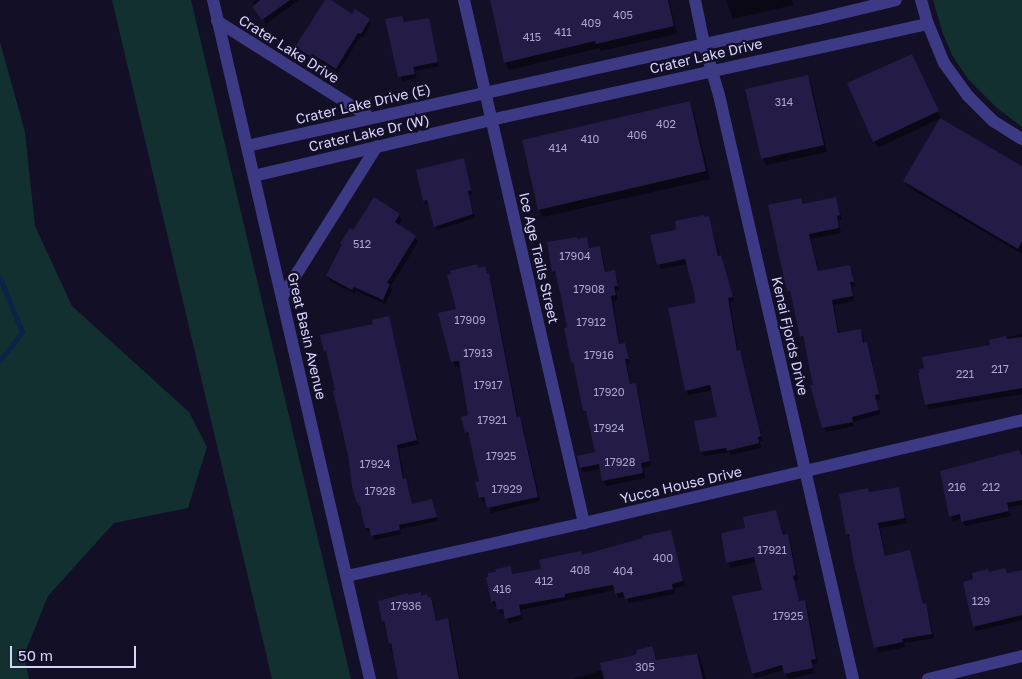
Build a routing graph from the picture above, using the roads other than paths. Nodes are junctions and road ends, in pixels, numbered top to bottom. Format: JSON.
{"nodes":[{"id":1,"x":213,"y":0,"type":"edge"},
{"id":2,"x":464,"y":0,"type":"edge"},
{"id":3,"x":695,"y":0,"type":"edge"},
{"id":4,"x":896,"y":0,"type":"edge"},
{"id":5,"x":921,"y":0,"type":"edge"},
{"id":6,"x":217,"y":21,"type":"junction"},
{"id":7,"x":928,"y":24,"type":"junction"},
{"id":8,"x":704,"y":44,"type":"junction"},
{"id":9,"x":713,"y":70,"type":"junction"},
{"id":10,"x":485,"y":91,"type":"junction"},
{"id":11,"x":370,"y":118,"type":"junction"},
{"id":12,"x":492,"y":120,"type":"junction"},
{"id":13,"x":1022,"y":138,"type":"edge"},
{"id":14,"x":247,"y":146,"type":"junction"},
{"id":15,"x":377,"y":146,"type":"junction"},
{"id":16,"x":254,"y":176,"type":"junction"},
{"id":17,"x":282,"y":297,"type":"junction"},
{"id":18,"x":1022,"y":420,"type":"edge"},
{"id":19,"x":805,"y":470,"type":"junction"},
{"id":20,"x":584,"y":523,"type":"junction"},
{"id":21,"x":347,"y":576,"type":"junction"},
{"id":22,"x":1022,"y":656,"type":"edge"},
{"id":23,"x":370,"y":679,"type":"edge"},
{"id":24,"x":853,"y":679,"type":"edge"},
{"id":25,"x":928,"y":679,"type":"edge"}],
"edges":[{"from":1,"to":6,"type":"street","name":"Great Basin Avenue"},
{"from":2,"to":10,"type":"street","name":"Ice Age Trails Street"},
{"from":3,"to":8,"type":"street","name":"Kenai Fjords Drive"},
{"from":4,"to":8,"type":"street","name":"Crater Lake Drive"},
{"from":5,"to":7,"type":"street"},
{"from":6,"to":11,"type":"street","name":"Crater Lake Drive"},
{"from":6,"to":14,"type":"street","name":"Great Basin Avenue"},
{"from":7,"to":9,"type":"street","name":"Crater Lake Drive"},
{"from":7,"to":13,"type":"street"},
{"from":8,"to":9,"type":"street","name":"Kenai Fjords Drive"},
{"from":8,"to":10,"type":"street","name":"Crater Lake Drive"},
{"from":9,"to":12,"type":"street","name":"Crater Lake Drive"},
{"from":9,"to":19,"type":"street","name":"Kenai Fjords Drive"},
{"from":10,"to":11,"type":"street","name":"Crater Lake Drive (E)"},
{"from":10,"to":12,"type":"street","name":"Ice Age Trails Street"},
{"from":11,"to":14,"type":"street","name":"Crater Lake Drive (E)"},
{"from":12,"to":15,"type":"street","name":"Crater Lake Dr (W)"},
{"from":12,"to":20,"type":"street","name":"Ice Age Trails Street"},
{"from":14,"to":16,"type":"street","name":"Great Basin Avenue"},
{"from":15,"to":16,"type":"street","name":"Crater Lake Dr (W)"},
{"from":15,"to":17,"type":"street"},
{"from":16,"to":17,"type":"street","name":"Great Basin Avenue"},
{"from":17,"to":21,"type":"street","name":"Great Basin Avenue"},
{"from":18,"to":19,"type":"street","name":"Yucca House Drive"},
{"from":19,"to":20,"type":"street","name":"Yucca House Drive"},
{"from":19,"to":24,"type":"street","name":"Kenai Fjords Drive"},
{"from":20,"to":21,"type":"street","name":"Yucca House Drive"},
{"from":21,"to":23,"type":"street","name":"Great Basin Avenue"},
{"from":22,"to":25,"type":"street"}]}
